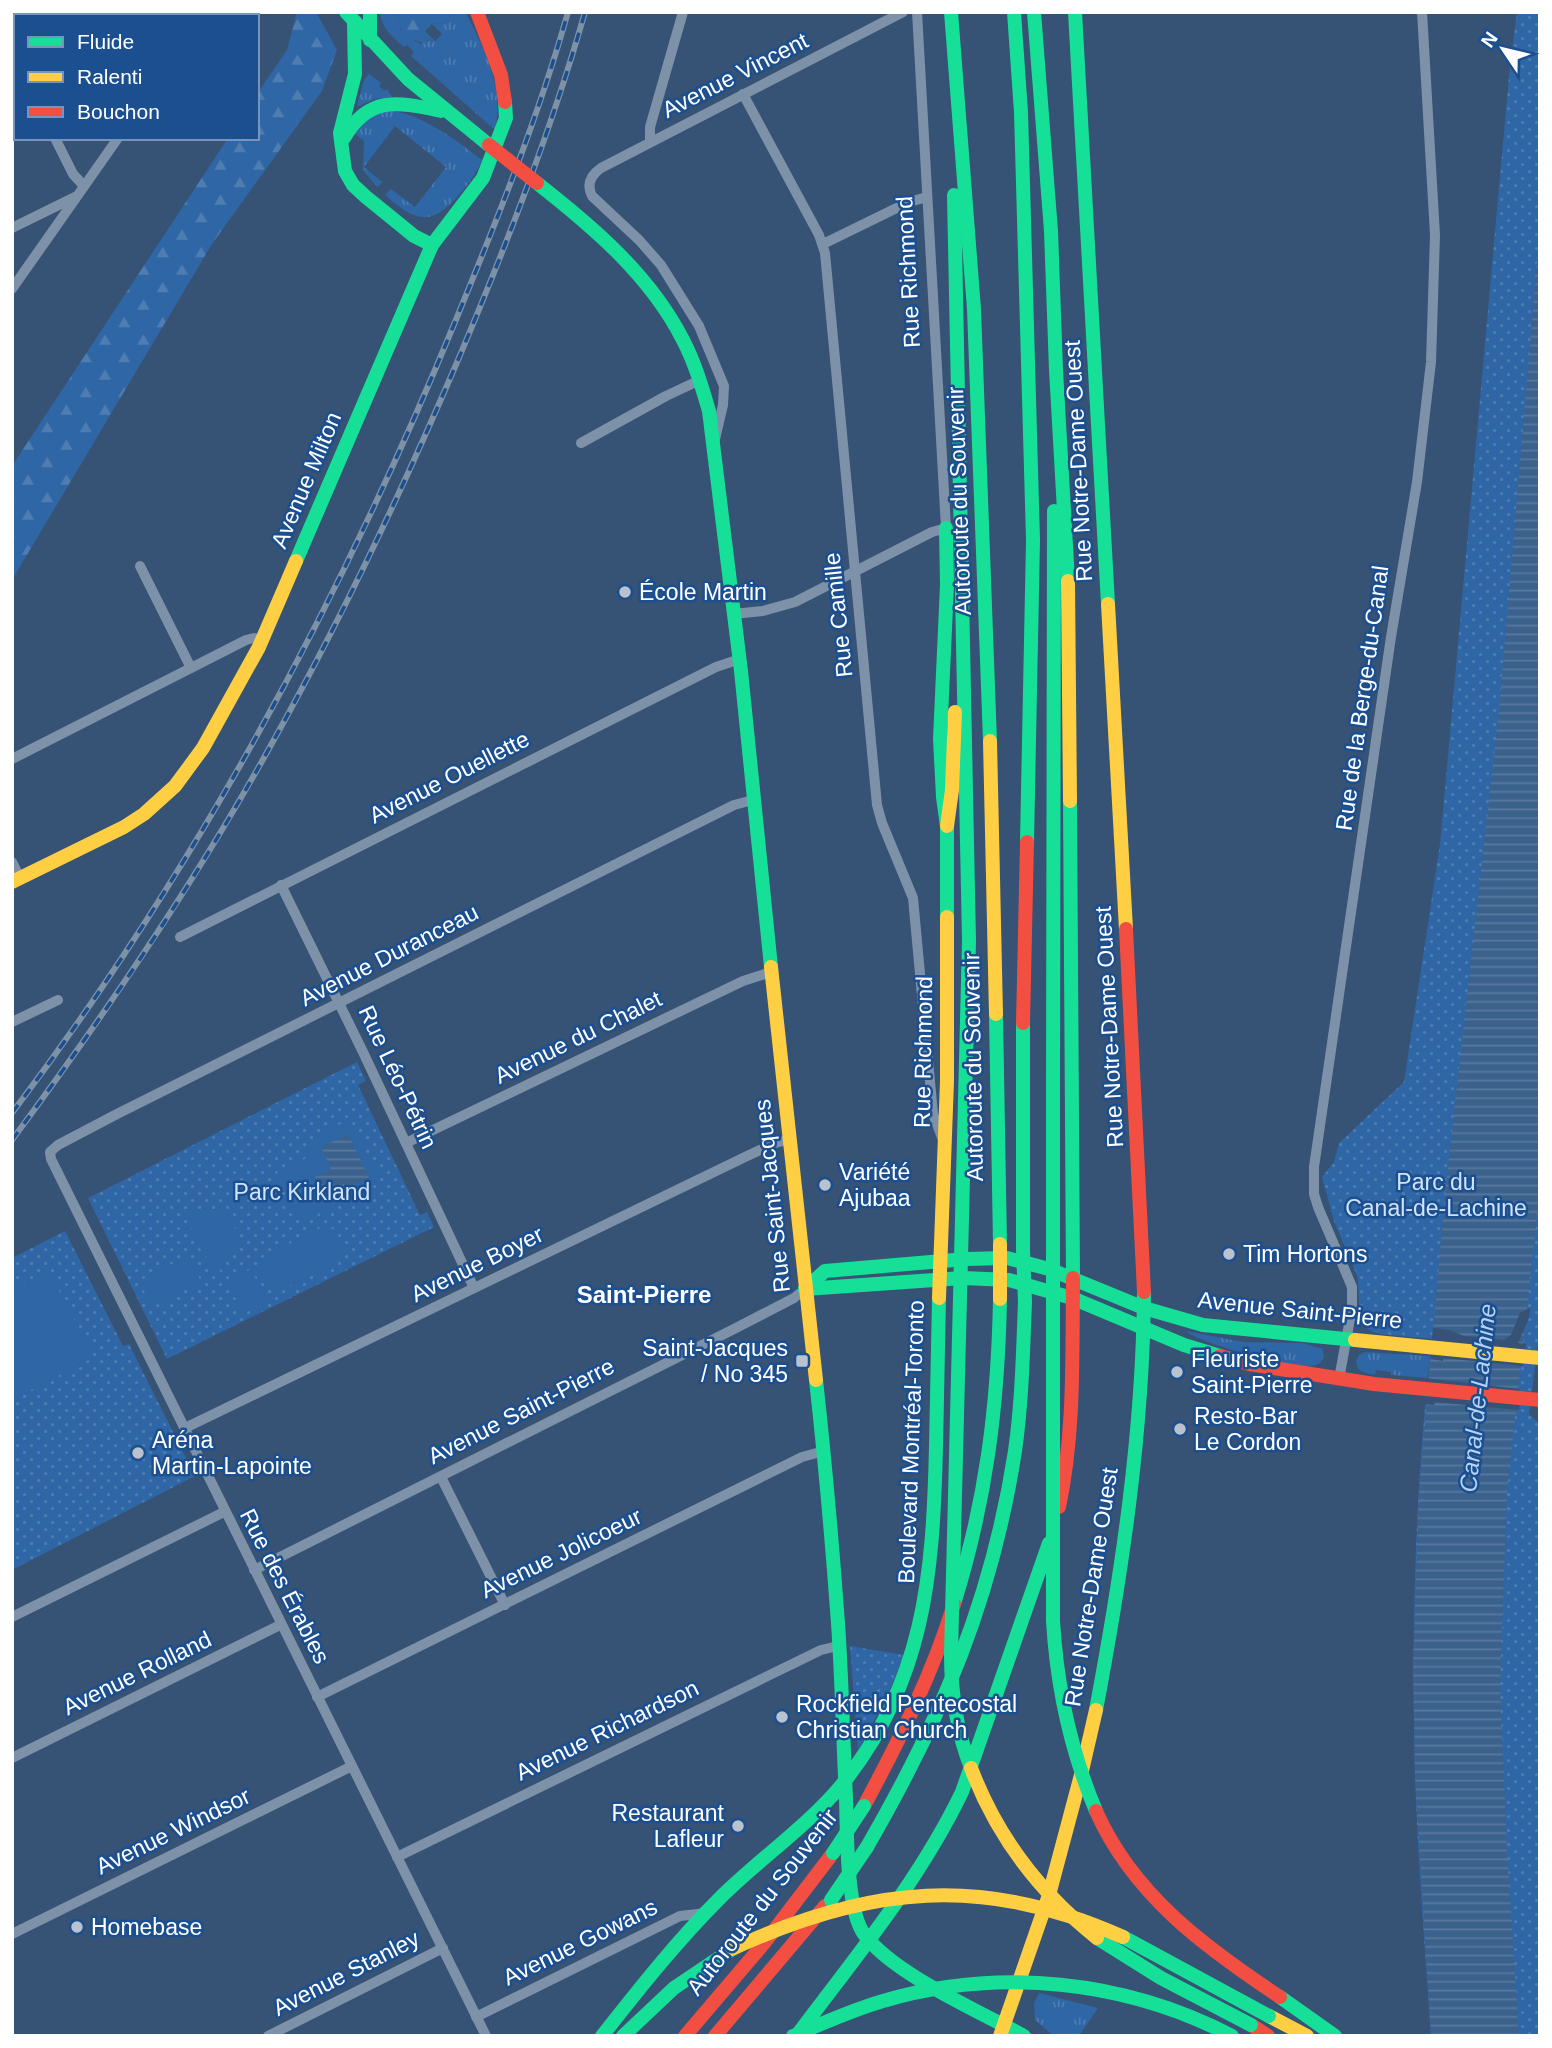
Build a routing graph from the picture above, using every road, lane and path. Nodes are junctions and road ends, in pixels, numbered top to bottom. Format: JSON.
{"nodes":[{"id":1,"x":370,"y":12,"type":"edge"},
{"id":2,"x":477,"y":12,"type":"edge"},
{"id":3,"x":683,"y":12,"type":"edge"},
{"id":4,"x":903,"y":12,"type":"edge"},
{"id":5,"x":917,"y":12,"type":"edge"},
{"id":6,"x":951,"y":12,"type":"edge"},
{"id":7,"x":1014,"y":12,"type":"edge"},
{"id":8,"x":1034,"y":12,"type":"edge"},
{"id":9,"x":1075,"y":12,"type":"edge"},
{"id":10,"x":1422,"y":12,"type":"edge"},
{"id":11,"x":350,"y":17,"type":"edge"},
{"id":12,"x":370,"y":40,"type":"junction"},
{"id":13,"x":953,"y":50,"type":"junction"},
{"id":14,"x":743,"y":94,"type":"junction"},
{"id":15,"x":446,"y":112,"type":"junction"},
{"id":16,"x":56,"y":140,"type":"edge"},
{"id":17,"x":117,"y":140,"type":"edge"},
{"id":18,"x":650,"y":142,"type":"junction"},
{"id":19,"x":341,"y":149,"type":"junction"},
{"id":20,"x":590,"y":181,"type":"joint"},
{"id":21,"x":81,"y":191,"type":"junction"},
{"id":22,"x":927,"y":197,"type":"junction"},
{"id":23,"x":12,"y":228,"type":"edge"},
{"id":24,"x":823,"y":244,"type":"junction"},
{"id":25,"x":432,"y":246,"type":"junction"},
{"id":26,"x":12,"y":289,"type":"edge"},
{"id":27,"x":1056,"y":369,"type":"junction"},
{"id":28,"x":700,"y":380,"type":"junction"},
{"id":29,"x":581,"y":443,"type":"dead end"},
{"id":30,"x":713,"y":445,"type":"junction"},
{"id":31,"x":946,"y":528,"type":"junction"},
{"id":32,"x":140,"y":566,"type":"dead end"},
{"id":33,"x":855,"y":572,"type":"junction"},
{"id":34,"x":733,"y":614,"type":"junction"},
{"id":35,"x":262,"y":640,"type":"junction"},
{"id":36,"x":963,"y":648,"type":"junction"},
{"id":37,"x":740,"y":659,"type":"junction"},
{"id":38,"x":191,"y":668,"type":"junction"},
{"id":39,"x":12,"y":759,"type":"edge"},
{"id":40,"x":753,"y":800,"type":"junction"},
{"id":41,"x":947,"y":825,"type":"junction"},
{"id":42,"x":12,"y":862,"type":"edge"},
{"id":43,"x":16,"y":880,"type":"edge"},
{"id":44,"x":281,"y":885,"type":"junction"},
{"id":45,"x":180,"y":937,"type":"dead end"},
{"id":46,"x":771,"y":972,"type":"junction"},
{"id":47,"x":58,"y":999,"type":"dead end"},
{"id":48,"x":340,"y":1003,"type":"junction"},
{"id":49,"x":12,"y":1022,"type":"edge"},
{"id":50,"x":788,"y":1140,"type":"junction"},
{"id":51,"x":406,"y":1143,"type":"junction"},
{"id":52,"x":944,"y":1144,"type":"junction"},
{"id":53,"x":50,"y":1155,"type":"joint"},
{"id":54,"x":940,"y":1261,"type":"junction"},
{"id":55,"x":1073,"y":1278,"type":"junction"},
{"id":56,"x":940,"y":1279,"type":"junction"},
{"id":57,"x":474,"y":1288,"type":"junction"},
{"id":58,"x":805,"y":1289,"type":"junction"},
{"id":59,"x":1072,"y":1298,"type":"junction"},
{"id":60,"x":1144,"y":1307,"type":"junction"},
{"id":61,"x":1143,"y":1328,"type":"junction"},
{"id":62,"x":1346,"y":1339,"type":"junction"},
{"id":63,"x":1538,"y":1358,"type":"edge"},
{"id":64,"x":1339,"y":1379,"type":"junction"},
{"id":65,"x":1535,"y":1400,"type":"edge"},
{"id":66,"x":185,"y":1428,"type":"junction"},
{"id":67,"x":824,"y":1451,"type":"junction"},
{"id":68,"x":441,"y":1477,"type":"junction"},
{"id":69,"x":224,"y":1512,"type":"junction"},
{"id":70,"x":254,"y":1570,"type":"junction"},
{"id":71,"x":505,"y":1605,"type":"junction"},
{"id":72,"x":12,"y":1618,"type":"edge"},
{"id":73,"x":280,"y":1625,"type":"junction"},
{"id":74,"x":838,"y":1646,"type":"junction"},
{"id":75,"x":317,"y":1697,"type":"junction"},
{"id":76,"x":12,"y":1758,"type":"edge"},
{"id":77,"x":352,"y":1766,"type":"junction"},
{"id":78,"x":844,"y":1780,"type":"junction"},
{"id":79,"x":397,"y":1857,"type":"junction"},
{"id":80,"x":706,"y":1913,"type":"junction"},
{"id":81,"x":12,"y":1934,"type":"edge"},
{"id":82,"x":869,"y":1940,"type":"junction"},
{"id":83,"x":443,"y":1948,"type":"junction"},
{"id":84,"x":476,"y":2017,"type":"junction"},
{"id":85,"x":1003,"y":2030,"type":"edge"},
{"id":86,"x":268,"y":2036,"type":"edge"},
{"id":87,"x":486,"y":2036,"type":"edge"},
{"id":88,"x":601,"y":2036,"type":"edge"},
{"id":89,"x":622,"y":2036,"type":"edge"},
{"id":90,"x":685,"y":2036,"type":"edge"},
{"id":91,"x":715,"y":2036,"type":"edge"},
{"id":92,"x":795,"y":2036,"type":"edge"},
{"id":93,"x":1024,"y":2036,"type":"edge"},
{"id":94,"x":1232,"y":2036,"type":"edge"},
{"id":95,"x":1268,"y":2036,"type":"edge"},
{"id":96,"x":1307,"y":2036,"type":"edge"},
{"id":97,"x":1335,"y":2036,"type":"edge"}],
"edges":[{"from":1,"to":12,"type":"main road"},
{"from":2,"to":25,"type":"main road","name":"Avenue Milton"},
{"from":3,"to":18,"type":"street"},
{"from":4,"to":14,"type":"street","name":"Avenue Vincent"},
{"from":5,"to":22,"type":"street","name":"Rue Richmond"},
{"from":6,"to":13,"type":"main road","name":"Autoroute du Souvenir"},
{"from":7,"to":91,"type":"main road","name":"Autoroute du Souvenir","bridge":true},
{"from":8,"to":27,"type":"main road"},
{"from":9,"to":60,"type":"main road","name":"Rue Notre-Dame Ouest"},
{"from":10,"to":62,"type":"street","name":"Rue de la Berge-du-Canal"},
{"from":11,"to":12,"type":"main road","name":"Rue Saint-Jacques"},
{"from":11,"to":19,"type":"main road"},
{"from":12,"to":15,"type":"main road","name":"Rue Saint-Jacques"},
{"from":13,"to":36,"type":"main road"},
{"from":13,"to":90,"type":"main road","name":"Autoroute du Souvenir","bridge":true},
{"from":14,"to":18,"type":"street","name":"Avenue Vincent"},
{"from":14,"to":24,"type":"street","name":"Rue Camille"},
{"from":15,"to":19,"type":"main road"},
{"from":15,"to":28,"type":"main road","name":"Rue Saint-Jacques","bridge":true},
{"from":16,"to":21,"type":"street"},
{"from":17,"to":21,"type":"street"},
{"from":18,"to":20,"type":"street","name":"Avenue Vincent"},
{"from":19,"to":25,"type":"main road"},
{"from":20,"to":30,"type":"street","name":"Rue Saint-Jacques"},
{"from":21,"to":23,"type":"street"},
{"from":21,"to":26,"type":"street"},
{"from":22,"to":24,"type":"street"},
{"from":22,"to":31,"type":"street","name":"Rue Richmond"},
{"from":24,"to":33,"type":"street","name":"Rue Camille"},
{"from":25,"to":35,"type":"main road","name":"Avenue Milton"},
{"from":27,"to":55,"type":"main road"},
{"from":27,"to":97,"type":"main road","bridge":true},
{"from":28,"to":29,"type":"street"},
{"from":28,"to":30,"type":"main road","name":"Rue Saint-Jacques"},
{"from":30,"to":34,"type":"main road","name":"Rue Saint-Jacques"},
{"from":31,"to":33,"type":"street"},
{"from":31,"to":41,"type":"main road"},
{"from":32,"to":38,"type":"street"},
{"from":33,"to":34,"type":"street"},
{"from":33,"to":52,"type":"street","name":"Rue Camille"},
{"from":34,"to":37,"type":"main road","name":"Rue Saint-Jacques"},
{"from":35,"to":38,"type":"street"},
{"from":35,"to":43,"type":"main road","name":"Avenue Milton"},
{"from":36,"to":41,"type":"main road"},
{"from":36,"to":95,"type":"main road","bridge":true},
{"from":37,"to":40,"type":"main road","name":"Rue Saint-Jacques"},
{"from":37,"to":44,"type":"street","name":"Avenue Ouellette"},
{"from":38,"to":39,"type":"street"},
{"from":40,"to":46,"type":"main road","name":"Rue Saint-Jacques"},
{"from":40,"to":48,"type":"street","name":"Avenue Duranceau"},
{"from":41,"to":52,"type":"main road","name":"Rue Richmond"},
{"from":42,"to":43,"type":"street"},
{"from":44,"to":45,"type":"street","name":"Avenue Ouellette"},
{"from":44,"to":48,"type":"street","name":"Rue Léo-Pétrin"},
{"from":46,"to":50,"type":"main road","name":"Rue Saint-Jacques"},
{"from":46,"to":51,"type":"street","name":"Avenue du Chalet"},
{"from":47,"to":49,"type":"street"},
{"from":48,"to":51,"type":"street","name":"Rue Léo-Pétrin"},
{"from":48,"to":53,"type":"street","name":"Avenue Duranceau"},
{"from":50,"to":57,"type":"street","name":"Avenue Boyer"},
{"from":50,"to":58,"type":"main road","name":"Rue Saint-Jacques"},
{"from":51,"to":57,"type":"street","name":"Rue Léo-Pétrin"},
{"from":52,"to":54,"type":"main road","name":"Rue Richmond"},
{"from":53,"to":66,"type":"street","name":"Rue des Érables"},
{"from":54,"to":55,"type":"main road","name":"Avenue Saint-Pierre"},
{"from":54,"to":56,"type":"main road","name":"Rue Richmond"},
{"from":54,"to":58,"type":"main road","name":"Avenue Saint-Pierre"},
{"from":55,"to":59,"type":"main road"},
{"from":55,"to":60,"type":"main road","name":"Avenue Saint-Pierre"},
{"from":56,"to":58,"type":"main road","name":"Avenue Saint-Pierre"},
{"from":56,"to":59,"type":"main road","name":"Avenue Saint-Pierre"},
{"from":56,"to":78,"type":"main road","name":"Boulevard Montréal-Toronto"},
{"from":57,"to":66,"type":"street","name":"Avenue Boyer"},
{"from":58,"to":67,"type":"main road","name":"Rue Saint-Jacques"},
{"from":58,"to":68,"type":"street","name":"Avenue Saint-Pierre"},
{"from":59,"to":61,"type":"main road","name":"Avenue Saint-Pierre"},
{"from":59,"to":82,"type":"main road"},
{"from":60,"to":61,"type":"main road","name":"Rue Notre-Dame Ouest"},
{"from":60,"to":62,"type":"main road","name":"Avenue Saint-Pierre"},
{"from":61,"to":64,"type":"main road","name":"Avenue Saint-Pierre"},
{"from":61,"to":85,"type":"main road","name":"Rue Notre-Dame Ouest"},
{"from":62,"to":63,"type":"main road","name":"Avenue Saint-Pierre"},
{"from":62,"to":64,"type":"street","name":"Rue de la Berge-du-Canal"},
{"from":64,"to":65,"type":"main road","name":"Avenue Saint-Pierre"},
{"from":66,"to":69,"type":"street","name":"Rue des Érables"},
{"from":67,"to":71,"type":"street","name":"Avenue Jolicoeur"},
{"from":67,"to":74,"type":"main road","name":"Rue Saint-Jacques"},
{"from":68,"to":70,"type":"street","name":"Avenue Saint-Pierre"},
{"from":68,"to":71,"type":"street"},
{"from":69,"to":70,"type":"street","name":"Rue des Érables"},
{"from":69,"to":72,"type":"street"},
{"from":70,"to":73,"type":"street","name":"Rue des Érables"},
{"from":71,"to":75,"type":"street","name":"Avenue Jolicoeur"},
{"from":73,"to":75,"type":"street","name":"Rue des Érables"},
{"from":73,"to":76,"type":"street","name":"Avenue Rolland"},
{"from":74,"to":78,"type":"main road","name":"Rue Saint-Jacques"},
{"from":74,"to":79,"type":"street","name":"Avenue Richardson"},
{"from":75,"to":77,"type":"street","name":"Rue des Érables"},
{"from":77,"to":79,"type":"street","name":"Rue des Érables"},
{"from":77,"to":81,"type":"street","name":"Avenue Windsor"},
{"from":78,"to":80,"type":"main road","name":"Boulevard Montréal-Toronto"},
{"from":78,"to":82,"type":"main road","name":"Rue Saint-Jacques"},
{"from":79,"to":83,"type":"street","name":"Rue des Érables"},
{"from":80,"to":84,"type":"street","name":"Avenue Gowans"},
{"from":80,"to":88,"type":"main road","name":"Boulevard Montréal-Toronto"},
{"from":82,"to":85,"type":"main road"},
{"from":82,"to":92,"type":"main road"},
{"from":83,"to":84,"type":"street","name":"Rue des Érables"},
{"from":83,"to":86,"type":"street","name":"Avenue Stanley"},
{"from":84,"to":87,"type":"street","name":"Rue des Érables"},
{"from":85,"to":93,"type":"main road"},
{"from":89,"to":96,"type":"main road","bridge":true},
{"from":92,"to":94,"type":"main road","bridge":true}]}
